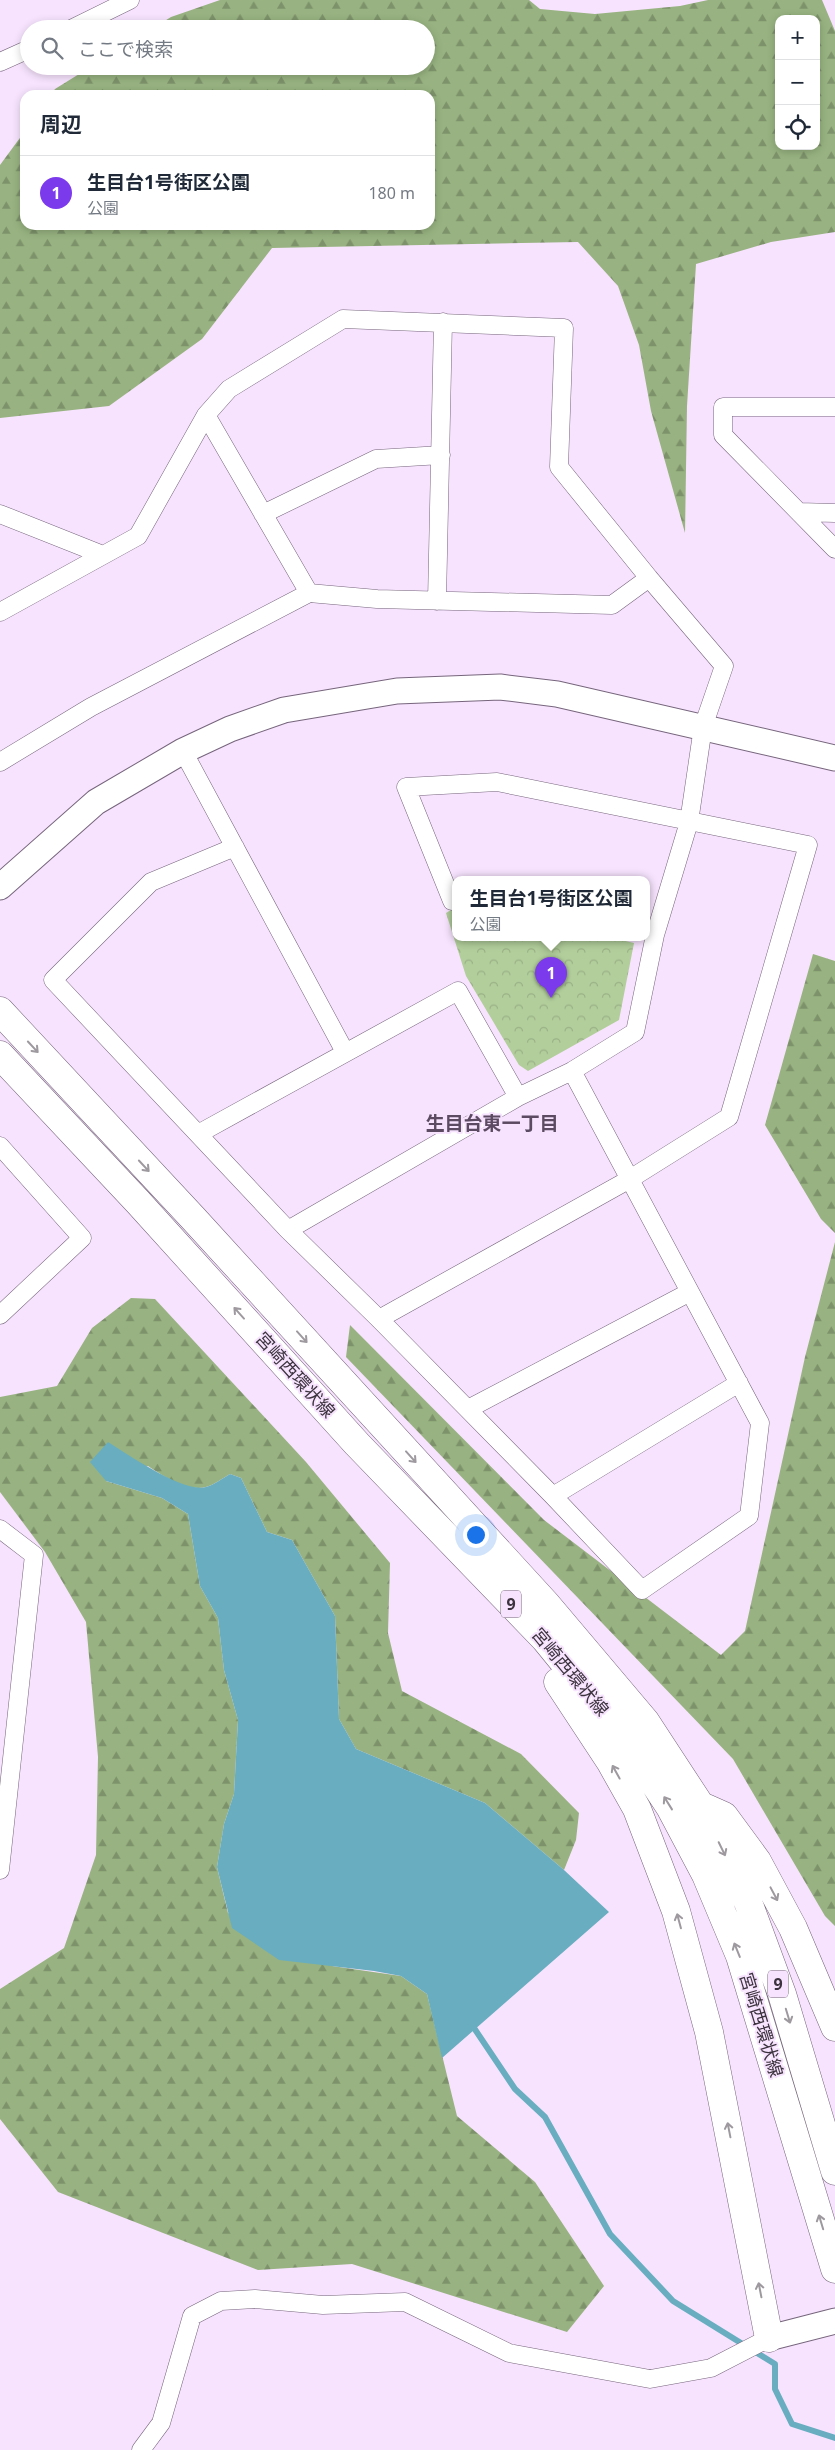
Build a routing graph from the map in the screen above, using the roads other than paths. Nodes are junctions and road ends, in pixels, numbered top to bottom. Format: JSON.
{"nodes":[{"id":1,"x":122,"y":2,"type":"edge"},
{"id":2,"x":88,"y":20,"type":"edge"},
{"id":3,"x":20,"y":52,"type":"edge"},
{"id":4,"x":0,"y":62,"type":"edge"},
{"id":5,"x":443,"y":322,"type":"junction"},
{"id":6,"x":835,"y":407,"type":"edge"},
{"id":7,"x":206,"y":415,"type":"junction"},
{"id":8,"x":441,"y":455,"type":"junction"},
{"id":9,"x":799,"y":512,"type":"junction"},
{"id":10,"x":835,"y":513,"type":"edge"},
{"id":11,"x":0,"y":514,"type":"edge"},
{"id":12,"x":263,"y":514,"type":"junction"},
{"id":13,"x":835,"y":549,"type":"edge"},
{"id":14,"x":103,"y":555,"type":"junction"},
{"id":15,"x":649,"y":578,"type":"junction"},
{"id":16,"x":309,"y":593,"type":"junction"},
{"id":17,"x":436,"y":601,"type":"junction"},
{"id":18,"x":0,"y":612,"type":"edge"},
{"id":19,"x":703,"y":727,"type":"junction"},
{"id":20,"x":182,"y":751,"type":"junction"},
{"id":21,"x":835,"y":758,"type":"edge"},
{"id":22,"x":0,"y":762,"type":"edge"},
{"id":23,"x":689,"y":822,"type":"junction"},
{"id":24,"x":234,"y":847,"type":"junction"},
{"id":25,"x":0,"y":888,"type":"edge"},
{"id":26,"x":452,"y":901,"type":"edge"},
{"id":27,"x":651,"y":934,"type":"edge"},
{"id":28,"x":650,"y":941,"type":"edge"},
{"id":29,"x":0,"y":1012,"type":"edge"},
{"id":30,"x":345,"y":1052,"type":"junction"},
{"id":31,"x":0,"y":1055,"type":"edge"},
{"id":32,"x":572,"y":1071,"type":"junction"},
{"id":33,"x":518,"y":1097,"type":"junction"},
{"id":34,"x":198,"y":1134,"type":"junction"},
{"id":35,"x":2,"y":1152,"type":"edge"},
{"id":36,"x":630,"y":1178,"type":"junction"},
{"id":37,"x":288,"y":1230,"type":"junction"},
{"id":38,"x":690,"y":1292,"type":"junction"},
{"id":39,"x":0,"y":1315,"type":"edge"},
{"id":40,"x":379,"y":1319,"type":"junction"},
{"id":41,"x":739,"y":1383,"type":"junction"},
{"id":42,"x":468,"y":1409,"type":"junction"},
{"id":43,"x":357,"y":1444,"type":"junction"},
{"id":44,"x":553,"y":1496,"type":"junction"},
{"id":45,"x":0,"y":1529,"type":"edge"},
{"id":46,"x":700,"y":1805,"type":"junction"},
{"id":47,"x":0,"y":1870,"type":"edge"},
{"id":48,"x":835,"y":2027,"type":"edge"},
{"id":49,"x":835,"y":2171,"type":"edge"},
{"id":50,"x":835,"y":2269,"type":"edge"},
{"id":51,"x":835,"y":2321,"type":"edge"},
{"id":52,"x":769,"y":2338,"type":"junction"},
{"id":53,"x":141,"y":2450,"type":"edge"}],
"edges":[{"from":1,"to":2,"type":"street"},
{"from":3,"to":4,"type":"street"},
{"from":5,"to":7,"type":"street"},
{"from":5,"to":8,"type":"street"},
{"from":5,"to":15,"type":"street"},
{"from":6,"to":9,"type":"street"},
{"from":7,"to":12,"type":"street"},
{"from":7,"to":14,"type":"street"},
{"from":8,"to":12,"type":"street"},
{"from":8,"to":17,"type":"street"},
{"from":9,"to":10,"type":"street"},
{"from":9,"to":13,"type":"street"},
{"from":11,"to":14,"type":"street"},
{"from":12,"to":16,"type":"street"},
{"from":14,"to":18,"type":"street"},
{"from":15,"to":17,"type":"street"},
{"from":15,"to":19,"type":"street"},
{"from":16,"to":17,"type":"street"},
{"from":16,"to":22,"type":"street"},
{"from":19,"to":20,"type":"street"},
{"from":19,"to":21,"type":"street"},
{"from":19,"to":23,"type":"street"},
{"from":20,"to":24,"type":"street"},
{"from":20,"to":25,"type":"street"},
{"from":23,"to":26,"type":"street"},
{"from":23,"to":27,"type":"street"},
{"from":23,"to":36,"type":"street"},
{"from":24,"to":30,"type":"street"},
{"from":24,"to":34,"type":"street"},
{"from":28,"to":32,"type":"street"},
{"from":29,"to":46,"type":"main road","name":"宮崎西環状線","number":"9","one_way":true},
{"from":30,"to":33,"type":"street"},
{"from":30,"to":34,"type":"street"},
{"from":43,"to":31,"type":"main road","name":"宮崎西環状線","number":"9","one_way":true},
{"from":32,"to":33,"type":"street"},
{"from":32,"to":36,"type":"street"},
{"from":33,"to":37,"type":"street"},
{"from":34,"to":37,"type":"street"},
{"from":35,"to":39,"type":"street"},
{"from":36,"to":38,"type":"street"},
{"from":36,"to":40,"type":"street"},
{"from":37,"to":40,"type":"street"},
{"from":38,"to":41,"type":"street"},
{"from":38,"to":42,"type":"street"},
{"from":40,"to":42,"type":"street"},
{"from":41,"to":44,"type":"street"},
{"from":41,"to":44,"type":"street"},
{"from":42,"to":44,"type":"street"},
{"from":50,"to":43,"type":"main road","name":"宮崎西環状線","number":"9","one_way":true},
{"from":52,"to":43,"type":"main road","one_way":true},
{"from":45,"to":47,"type":"street"},
{"from":46,"to":48,"type":"main road","one_way":true},
{"from":46,"to":49,"type":"main road","name":"宮崎西環状線","number":"9","one_way":true},
{"from":51,"to":52,"type":"street"},
{"from":52,"to":53,"type":"street"}]}
